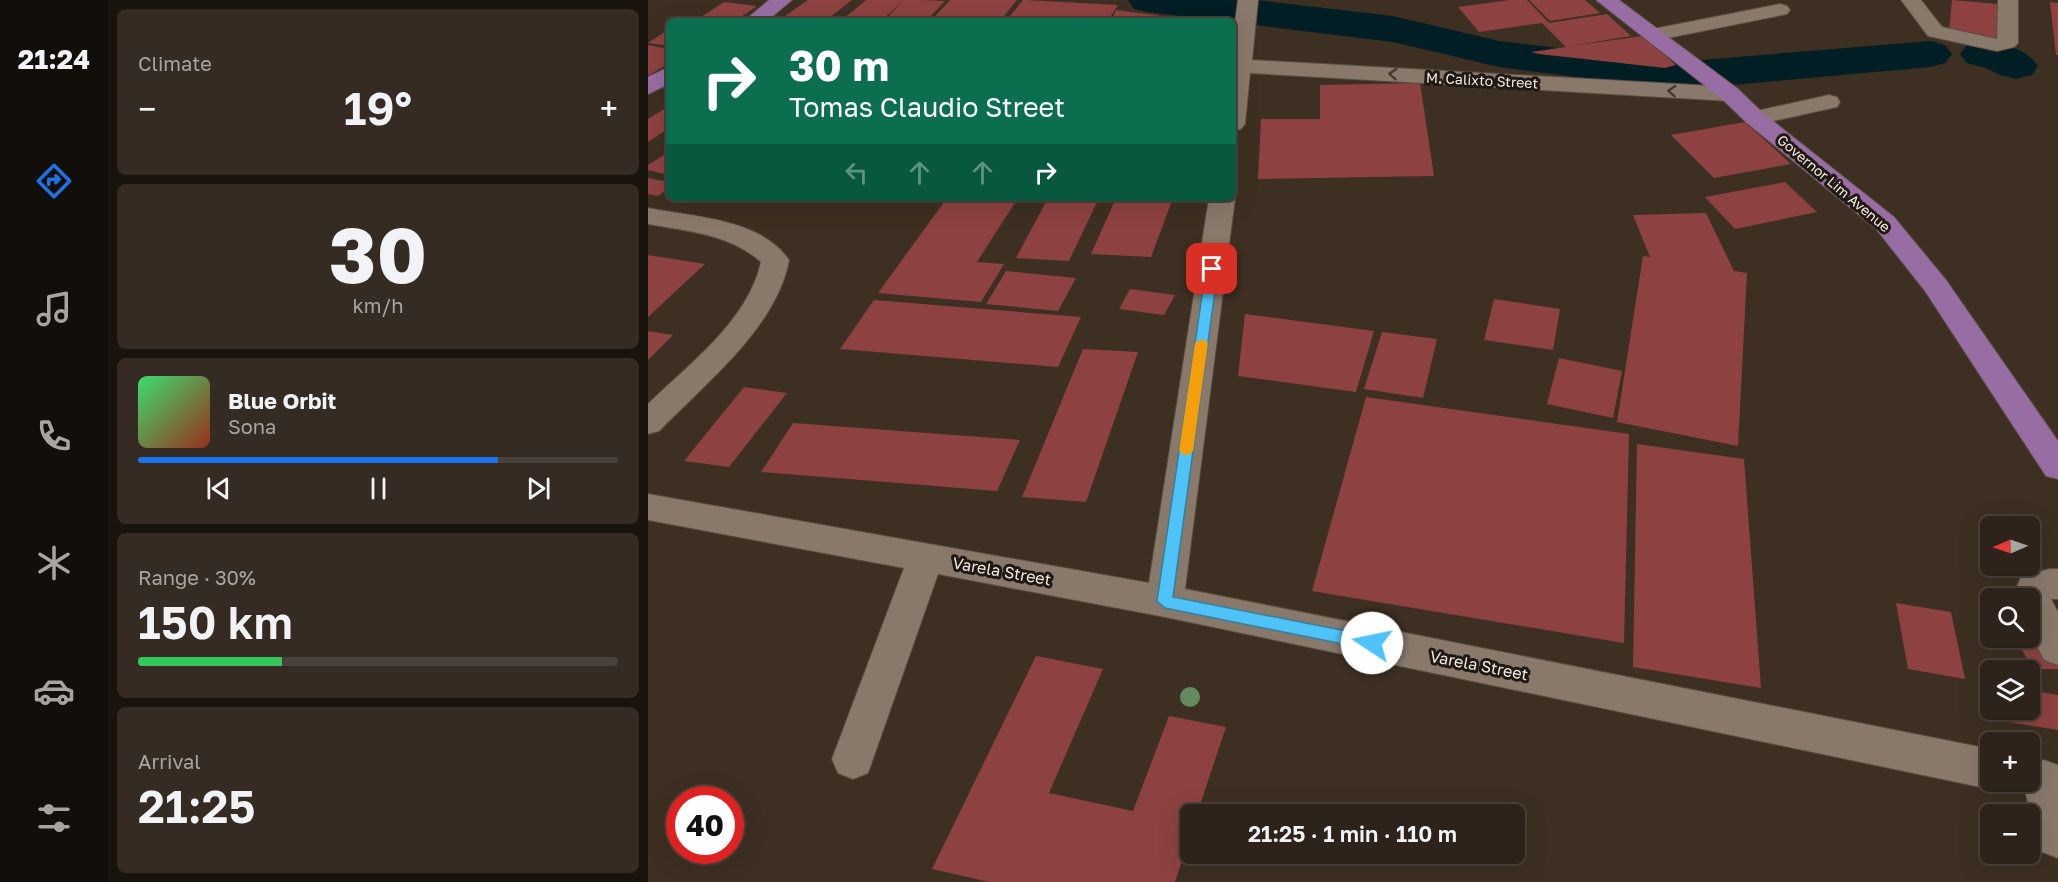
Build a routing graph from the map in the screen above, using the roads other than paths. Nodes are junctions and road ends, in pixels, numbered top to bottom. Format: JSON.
{"nodes":[{"id":1,"x":782,"y":0,"type":"edge"},
{"id":2,"x":1248,"y":0,"type":"edge"},
{"id":3,"x":1606,"y":0,"type":"edge"},
{"id":4,"x":1911,"y":0,"type":"edge"},
{"id":5,"x":2007,"y":0,"type":"edge"},
{"id":6,"x":1780,"y":10,"type":"dead end"},
{"id":7,"x":758,"y":18,"type":"edge"},
{"id":8,"x":1653,"y":36,"type":"junction"},
{"id":9,"x":1237,"y":65,"type":"edge"},
{"id":10,"x":666,"y":76,"type":"edge"},
{"id":11,"x":648,"y":87,"type":"edge"},
{"id":12,"x":1721,"y":88,"type":"junction"},
{"id":13,"x":1829,"y":102,"type":"dead end"},
{"id":14,"x":1755,"y":118,"type":"junction"},
{"id":15,"x":1222,"y":201,"type":"edge"},
{"id":16,"x":648,"y":216,"type":"edge"},
{"id":17,"x":648,"y":423,"type":"edge"},
{"id":18,"x":2058,"y":467,"type":"edge"},
{"id":19,"x":648,"y":507,"type":"edge"},
{"id":20,"x":926,"y":557,"type":"junction"},
{"id":21,"x":2058,"y":584,"type":"edge"},
{"id":22,"x":1165,"y":601,"type":"junction"},
{"id":23,"x":2058,"y":648,"type":"edge"},
{"id":24,"x":853,"y":759,"type":"dead end"},
{"id":25,"x":1980,"y":767,"type":"edge"},
{"id":26,"x":2044,"y":780,"type":"edge"},
{"id":27,"x":2058,"y":836,"type":"edge"}],
"edges":[{"from":1,"to":7,"type":"main road"},
{"from":2,"to":9,"type":"street"},
{"from":3,"to":8,"type":"main road","name":"Governor Lim Avenue"},
{"from":4,"to":5,"type":"street"},
{"from":6,"to":8,"type":"street"},
{"from":8,"to":12,"type":"main road","name":"Governor Lim Avenue"},
{"from":12,"to":9,"type":"street","name":"M. Calixto Street","one_way":true},
{"from":10,"to":11,"type":"main road"},
{"from":12,"to":14,"type":"main road","name":"Governor Lim Avenue"},
{"from":13,"to":14,"type":"street"},
{"from":14,"to":18,"type":"main road","name":"Governor Lim Avenue"},
{"from":15,"to":22,"type":"street"},
{"from":16,"to":17,"type":"street"},
{"from":19,"to":20,"type":"street","name":"Varela Street"},
{"from":20,"to":22,"type":"street","name":"Varela Street"},
{"from":20,"to":24,"type":"street"},
{"from":21,"to":23,"type":"street"},
{"from":22,"to":25,"type":"street","name":"Varela Street"},
{"from":26,"to":27,"type":"street"}]}
